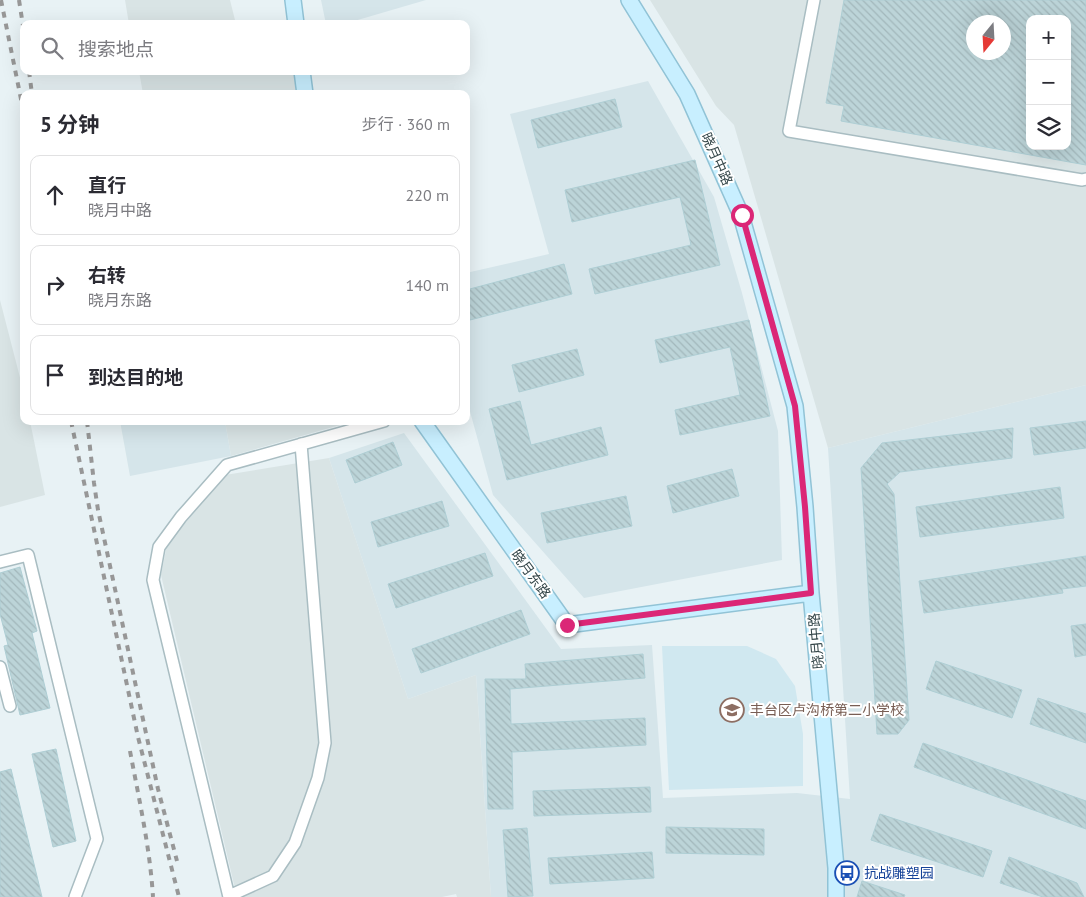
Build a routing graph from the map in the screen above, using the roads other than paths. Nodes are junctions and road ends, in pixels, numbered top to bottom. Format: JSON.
{"nodes":[{"id":1,"x":293,"y":0,"type":"edge"},
{"id":2,"x":629,"y":0,"type":"edge"},
{"id":3,"x":814,"y":0,"type":"edge"},
{"id":4,"x":296,"y":20,"type":"edge"},
{"id":5,"x":303,"y":75,"type":"edge"},
{"id":6,"x":304,"y":90,"type":"edge"},
{"id":7,"x":1086,"y":179,"type":"edge"},
{"id":8,"x":369,"y":425,"type":"edge"},
{"id":9,"x":425,"y":425,"type":"edge"},
{"id":10,"x":300,"y":444,"type":"junction"},
{"id":11,"x":0,"y":562,"type":"edge"},
{"id":12,"x":811,"y":593,"type":"junction"},
{"id":13,"x":0,"y":667,"type":"edge"},
{"id":14,"x":10,"y":706,"type":"dead end"},
{"id":15,"x":75,"y":897,"type":"edge"},
{"id":16,"x":229,"y":897,"type":"edge"},
{"id":17,"x":836,"y":897,"type":"edge"}],
"edges":[{"from":1,"to":4,"type":"street"},
{"from":2,"to":12,"type":"street","name":"晓月中路"},
{"from":3,"to":7,"type":"street"},
{"from":5,"to":6,"type":"street"},
{"from":8,"to":10,"type":"street"},
{"from":9,"to":12,"type":"street","name":"晓月东路"},
{"from":10,"to":16,"type":"street"},
{"from":10,"to":16,"type":"street"},
{"from":11,"to":15,"type":"street"},
{"from":12,"to":17,"type":"street","name":"晓月中路"},
{"from":13,"to":14,"type":"street"}]}
